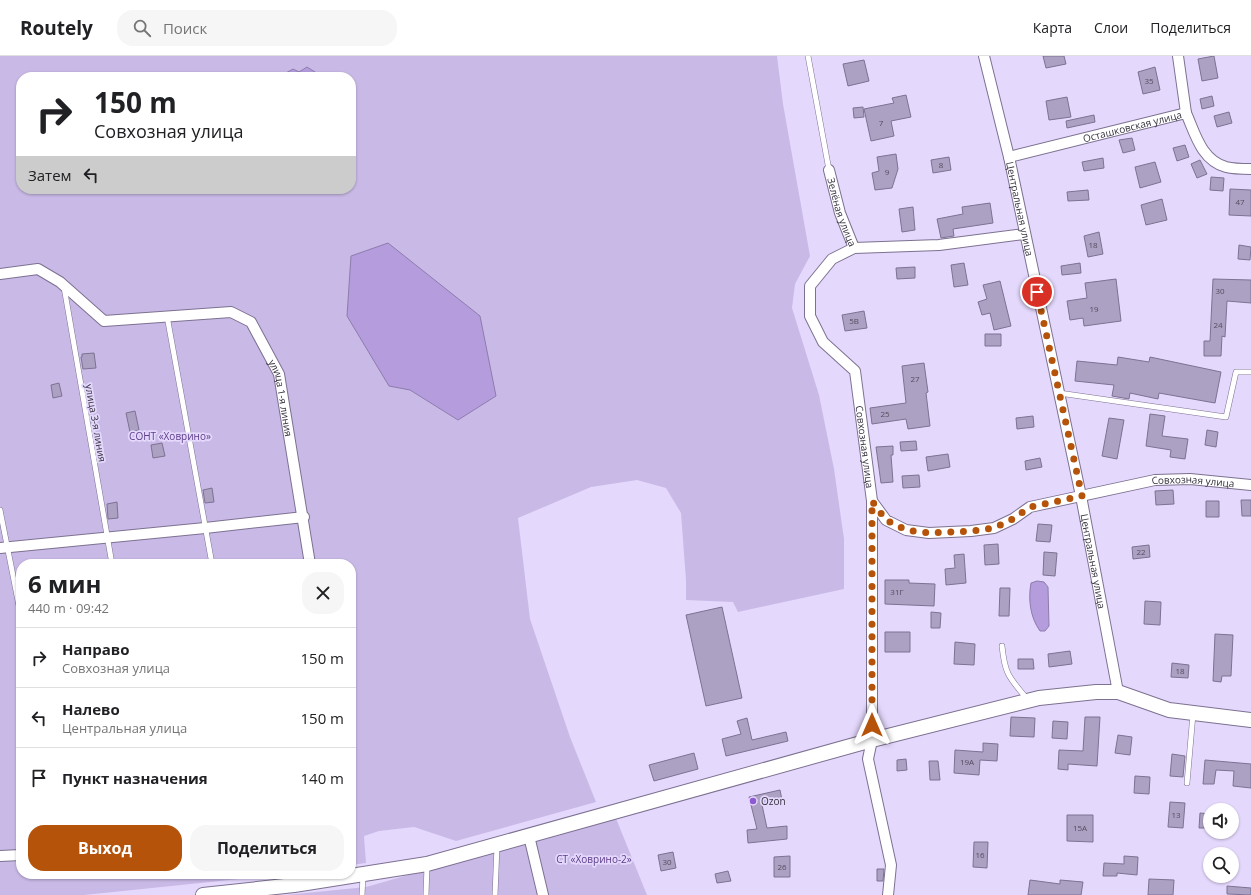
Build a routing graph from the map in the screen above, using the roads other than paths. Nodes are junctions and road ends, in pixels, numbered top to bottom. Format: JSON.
{"nodes":[{"id":1,"x":808,"y":56,"type":"edge"},
{"id":2,"x":984,"y":56,"type":"edge"},
{"id":3,"x":1178,"y":56,"type":"edge"},
{"id":4,"x":1186,"y":113,"type":"junction"},
{"id":5,"x":1009,"y":157,"type":"junction"},
{"id":6,"x":829,"y":170,"type":"joint"},
{"id":7,"x":1251,"y":170,"type":"edge"},
{"id":8,"x":1024,"y":234,"type":"junction"},
{"id":9,"x":854,"y":248,"type":"junction"},
{"id":10,"x":0,"y":274,"type":"edge"},
{"id":11,"x":63,"y":284,"type":"junction"},
{"id":12,"x":167,"y":316,"type":"junction"},
{"id":13,"x":1251,"y":372,"type":"edge"},
{"id":14,"x":1058,"y":393,"type":"junction"},
{"id":15,"x":1251,"y":485,"type":"edge"},
{"id":16,"x":1082,"y":496,"type":"junction"},
{"id":17,"x":872,"y":501,"type":"junction"},
{"id":18,"x":0,"y":510,"type":"edge"},
{"id":19,"x":304,"y":516,"type":"junction"},
{"id":20,"x":205,"y":528,"type":"junction"},
{"id":21,"x":107,"y":538,"type":"junction"},
{"id":22,"x":4,"y":548,"type":"edge"},
{"id":23,"x":111,"y":559,"type":"edge"},
{"id":24,"x":211,"y":559,"type":"edge"},
{"id":25,"x":309,"y":559,"type":"edge"},
{"id":26,"x":16,"y":596,"type":"edge"},
{"id":27,"x":1002,"y":646,"type":"dead end"},
{"id":28,"x":1118,"y":692,"type":"junction"},
{"id":29,"x":1029,"y":701,"type":"junction"},
{"id":30,"x":1194,"y":713,"type":"junction"},
{"id":31,"x":1251,"y":720,"type":"edge"},
{"id":32,"x":872,"y":740,"type":"junction"},
{"id":33,"x":1187,"y":783,"type":"dead end"},
{"id":34,"x":529,"y":836,"type":"junction"},
{"id":35,"x":497,"y":846,"type":"junction"},
{"id":36,"x":16,"y":854,"type":"edge"},
{"id":37,"x":0,"y":856,"type":"edge"},
{"id":38,"x":427,"y":864,"type":"junction"},
{"id":39,"x":356,"y":874,"type":"edge"},
{"id":40,"x":363,"y":874,"type":"junction"},
{"id":41,"x":316,"y":879,"type":"edge"},
{"id":42,"x":231,"y":893,"type":"edge"},
{"id":43,"x":203,"y":895,"type":"edge"},
{"id":44,"x":362,"y":895,"type":"edge"},
{"id":45,"x":426,"y":895,"type":"edge"},
{"id":46,"x":495,"y":895,"type":"edge"},
{"id":47,"x":543,"y":895,"type":"edge"},
{"id":48,"x":888,"y":895,"type":"edge"}],
"edges":[{"from":1,"to":6,"type":"lane","name":"Зелёная улица"},
{"from":2,"to":5,"type":"street","name":"Центральная улица"},
{"from":3,"to":4,"type":"street"},
{"from":4,"to":5,"type":"street","name":"Осташковская улица"},
{"from":4,"to":7,"type":"street","name":"Осташковская улица"},
{"from":5,"to":8,"type":"street","name":"Центральная улица"},
{"from":6,"to":9,"type":"street","name":"Зелёная улица"},
{"from":8,"to":9,"type":"street","name":"Зелёная улица"},
{"from":8,"to":14,"type":"street","name":"Центральная улица"},
{"from":9,"to":17,"type":"street","name":"Совхозная улица"},
{"from":10,"to":11,"type":"street","name":"улица 1-я линия"},
{"from":11,"to":12,"type":"street","name":"улица 1-я линия"},
{"from":11,"to":21,"type":"lane","name":"улица 3-я линия"},
{"from":12,"to":19,"type":"street","name":"улица 1-я линия"},
{"from":12,"to":20,"type":"lane"},
{"from":13,"to":14,"type":"lane"},
{"from":14,"to":16,"type":"street","name":"Центральная улица"},
{"from":15,"to":16,"type":"street","name":"Совхозная улица"},
{"from":16,"to":17,"type":"street","name":"Совхозная улица"},
{"from":16,"to":28,"type":"street","name":"Центральная улица"},
{"from":17,"to":32,"type":"street"},
{"from":18,"to":22,"type":"lane"},
{"from":19,"to":20,"type":"street"},
{"from":19,"to":25,"type":"street","name":"улица 1-я линия"},
{"from":20,"to":21,"type":"street"},
{"from":20,"to":24,"type":"lane"},
{"from":21,"to":22,"type":"street"},
{"from":21,"to":23,"type":"lane","name":"улица 3-я линия"},
{"from":22,"to":26,"type":"lane"},
{"from":27,"to":29,"type":"lane"},
{"from":28,"to":29,"type":"street"},
{"from":28,"to":30,"type":"street"},
{"from":29,"to":32,"type":"street"},
{"from":30,"to":31,"type":"street"},
{"from":30,"to":33,"type":"lane"},
{"from":32,"to":34,"type":"street"},
{"from":32,"to":48,"type":"street"},
{"from":34,"to":35,"type":"street"},
{"from":34,"to":47,"type":"street"},
{"from":35,"to":38,"type":"street"},
{"from":35,"to":46,"type":"lane"},
{"from":36,"to":37,"type":"street"},
{"from":38,"to":40,"type":"street"},
{"from":38,"to":45,"type":"lane"},
{"from":39,"to":40,"type":"street"},
{"from":40,"to":44,"type":"lane"},
{"from":41,"to":42,"type":"street"},
{"from":42,"to":43,"type":"street"}]}
